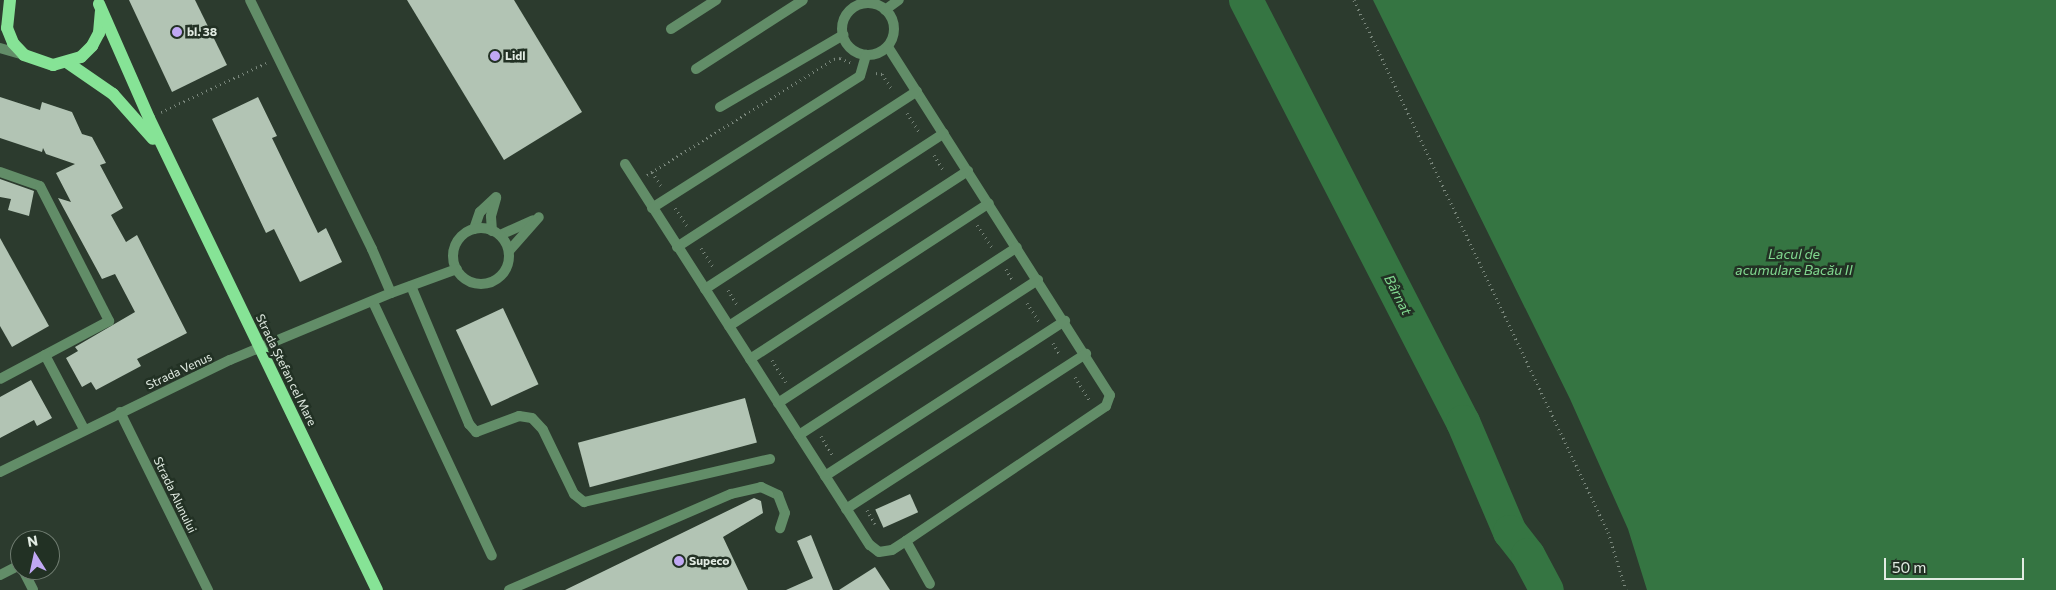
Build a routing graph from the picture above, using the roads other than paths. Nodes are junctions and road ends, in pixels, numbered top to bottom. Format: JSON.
{"nodes":[{"id":1,"x":10,"y":0,"type":"edge"},
{"id":2,"x":250,"y":0,"type":"edge"},
{"id":3,"x":716,"y":0,"type":"edge"},
{"id":4,"x":803,"y":0,"type":"edge"},
{"id":5,"x":899,"y":0,"type":"edge"},
{"id":6,"x":99,"y":2,"type":"edge"},
{"id":7,"x":885,"y":10,"type":"junction"},
{"id":8,"x":671,"y":29,"type":"dead end"},
{"id":9,"x":843,"y":35,"type":"junction"},
{"id":10,"x":888,"y":47,"type":"junction"},
{"id":11,"x":0,"y":48,"type":"edge"},
{"id":12,"x":24,"y":55,"type":"junction"},
{"id":13,"x":866,"y":55,"type":"junction"},
{"id":14,"x":68,"y":63,"type":"junction"},
{"id":15,"x":696,"y":68,"type":"dead end"},
{"id":16,"x":917,"y":91,"type":"junction"},
{"id":17,"x":720,"y":107,"type":"dead end"},
{"id":18,"x":944,"y":133,"type":"junction"},
{"id":19,"x":170,"y":163,"type":"junction"},
{"id":20,"x":625,"y":164,"type":"dead end"},
{"id":21,"x":968,"y":171,"type":"junction"},
{"id":22,"x":0,"y":172,"type":"edge"},
{"id":23,"x":989,"y":203,"type":"junction"},
{"id":24,"x":652,"y":208,"type":"junction"},
{"id":25,"x":474,"y":230,"type":"junction"},
{"id":26,"x":496,"y":233,"type":"junction"},
{"id":27,"x":677,"y":247,"type":"junction"},
{"id":28,"x":1017,"y":247,"type":"junction"},
{"id":29,"x":509,"y":251,"type":"junction"},
{"id":30,"x":457,"y":269,"type":"junction"},
{"id":31,"x":1038,"y":280,"type":"junction"},
{"id":32,"x":411,"y":286,"type":"junction"},
{"id":33,"x":704,"y":289,"type":"junction"},
{"id":34,"x":391,"y":293,"type":"junction"},
{"id":35,"x":373,"y":302,"type":"junction"},
{"id":36,"x":1065,"y":321,"type":"junction"},
{"id":37,"x":728,"y":326,"type":"junction"},
{"id":38,"x":260,"y":347,"type":"junction"},
{"id":39,"x":1086,"y":354,"type":"junction"},
{"id":40,"x":45,"y":355,"type":"junction"},
{"id":41,"x":750,"y":359,"type":"junction"},
{"id":42,"x":0,"y":378,"type":"edge"},
{"id":43,"x":778,"y":402,"type":"junction"},
{"id":44,"x":120,"y":412,"type":"junction"},
{"id":45,"x":84,"y":430,"type":"junction"},
{"id":46,"x":799,"y":435,"type":"junction"},
{"id":47,"x":770,"y":459,"type":"dead end"},
{"id":48,"x":0,"y":472,"type":"edge"},
{"id":49,"x":825,"y":476,"type":"junction"},
{"id":50,"x":846,"y":509,"type":"junction"},
{"id":51,"x":780,"y":528,"type":"dead end"},
{"id":52,"x":906,"y":541,"type":"junction"},
{"id":53,"x":492,"y":556,"type":"dead end"},
{"id":54,"x":930,"y":584,"type":"dead end"},
{"id":55,"x":208,"y":590,"type":"edge"},
{"id":56,"x":377,"y":590,"type":"edge"},
{"id":57,"x":509,"y":590,"type":"edge"}],
"edges":[{"from":1,"to":12,"type":"main road"},
{"from":2,"to":34,"type":"street"},
{"from":3,"to":8,"type":"street"},
{"from":4,"to":15,"type":"street"},
{"from":5,"to":7,"type":"street"},
{"from":6,"to":14,"type":"main road"},
{"from":6,"to":19,"type":"main road"},
{"from":7,"to":9,"type":"street"},
{"from":7,"to":10,"type":"street"},
{"from":9,"to":13,"type":"street"},
{"from":9,"to":17,"type":"street"},
{"from":10,"to":13,"type":"street"},
{"from":10,"to":16,"type":"street"},
{"from":11,"to":12,"type":"street"},
{"from":12,"to":14,"type":"main road"},
{"from":13,"to":24,"type":"street"},
{"from":14,"to":19,"type":"main road"},
{"from":16,"to":18,"type":"street"},
{"from":16,"to":27,"type":"street"},
{"from":18,"to":21,"type":"street"},
{"from":18,"to":33,"type":"street"},
{"from":19,"to":38,"type":"main road","name":"Strada Ștefan cel Mare"},
{"from":20,"to":24,"type":"street"},
{"from":21,"to":23,"type":"street"},
{"from":21,"to":37,"type":"street"},
{"from":22,"to":40,"type":"street"},
{"from":23,"to":28,"type":"street"},
{"from":23,"to":41,"type":"street"},
{"from":24,"to":27,"type":"street"},
{"from":25,"to":26,"type":"street"},
{"from":25,"to":26,"type":"street"},
{"from":25,"to":30,"type":"street"},
{"from":26,"to":29,"type":"street"},
{"from":26,"to":29,"type":"street"},
{"from":27,"to":33,"type":"street"},
{"from":28,"to":31,"type":"street"},
{"from":28,"to":43,"type":"street"},
{"from":29,"to":30,"type":"street"},
{"from":30,"to":32,"type":"street","name":"Strada Venus"},
{"from":31,"to":36,"type":"street"},
{"from":31,"to":46,"type":"street"},
{"from":32,"to":34,"type":"street","name":"Strada Venus"},
{"from":32,"to":47,"type":"street"},
{"from":33,"to":37,"type":"street"},
{"from":34,"to":35,"type":"street","name":"Strada Venus"},
{"from":35,"to":38,"type":"street","name":"Strada Venus"},
{"from":35,"to":53,"type":"street"},
{"from":36,"to":39,"type":"street"},
{"from":36,"to":49,"type":"street"},
{"from":37,"to":41,"type":"street"},
{"from":38,"to":44,"type":"street","name":"Strada Venus"},
{"from":38,"to":56,"type":"main road","name":"Strada Ștefan cel Mare"},
{"from":39,"to":50,"type":"street"},
{"from":39,"to":52,"type":"street"},
{"from":40,"to":42,"type":"street"},
{"from":40,"to":45,"type":"street"},
{"from":41,"to":43,"type":"street"},
{"from":43,"to":46,"type":"street"},
{"from":44,"to":45,"type":"street","name":"Strada Venus"},
{"from":44,"to":55,"type":"street","name":"Strada Alunului"},
{"from":45,"to":48,"type":"street","name":"Strada Venus"},
{"from":46,"to":49,"type":"street"},
{"from":49,"to":50,"type":"street"},
{"from":50,"to":52,"type":"street"},
{"from":51,"to":57,"type":"street"},
{"from":52,"to":54,"type":"street"}]}
